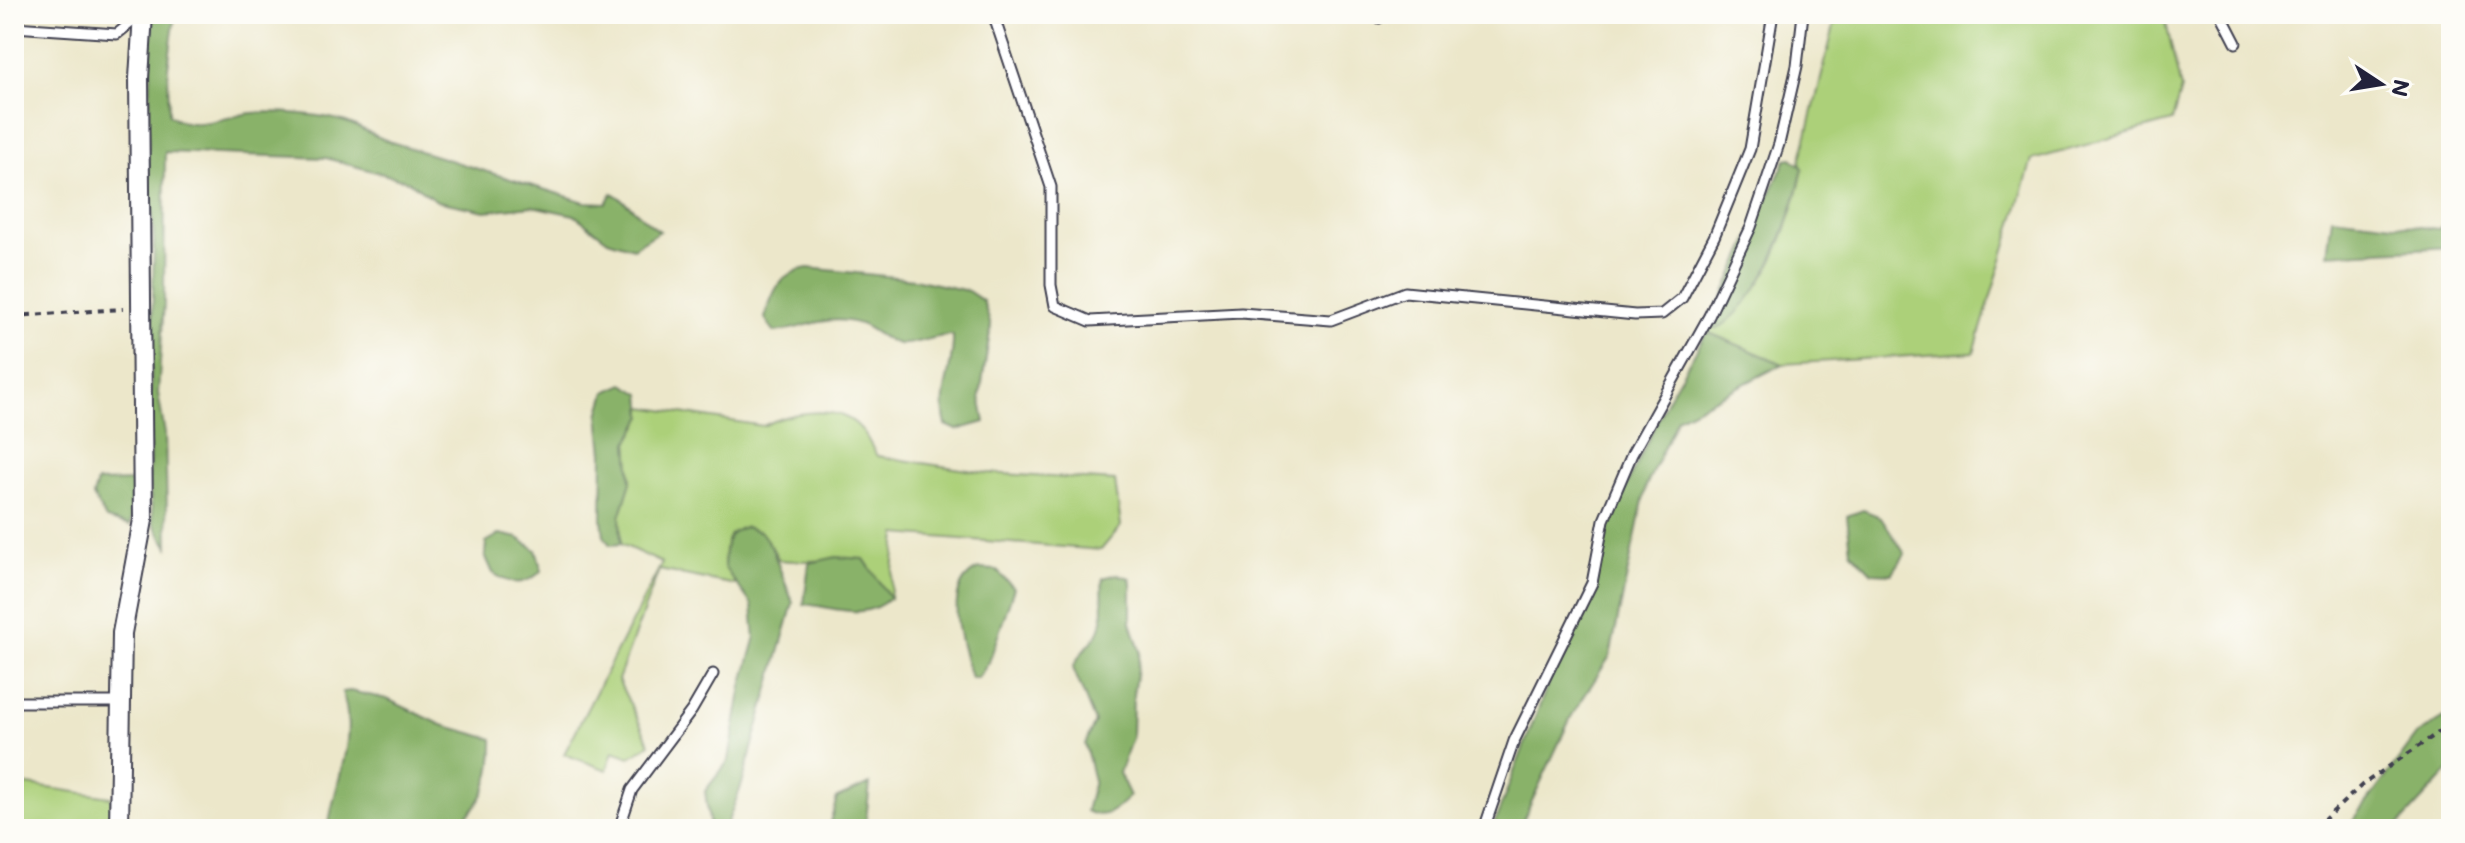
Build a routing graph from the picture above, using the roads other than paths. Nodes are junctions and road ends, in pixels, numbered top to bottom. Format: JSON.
{"nodes":[{"id":1,"x":993,"y":14,"type":"edge"},
{"id":2,"x":1773,"y":14,"type":"edge"},
{"id":3,"x":1803,"y":14,"type":"edge"},
{"id":4,"x":2221,"y":14,"type":"edge"},
{"id":5,"x":143,"y":18,"type":"edge"},
{"id":6,"x":14,"y":27,"type":"edge"},
{"id":7,"x":2236,"y":43,"type":"dead end"},
{"id":8,"x":713,"y":674,"type":"dead end"},
{"id":9,"x":14,"y":702,"type":"edge"},
{"id":10,"x":121,"y":702,"type":"junction"},
{"id":11,"x":119,"y":829,"type":"edge"},
{"id":12,"x":619,"y":829,"type":"edge"},
{"id":13,"x":1484,"y":829,"type":"edge"}],
"edges":[{"from":1,"to":2,"type":"lane"},
{"from":3,"to":13,"type":"lane"},
{"from":4,"to":7,"type":"lane"},
{"from":5,"to":6,"type":"lane"},
{"from":5,"to":10,"type":"street"},
{"from":8,"to":12,"type":"lane"},
{"from":9,"to":10,"type":"lane"},
{"from":10,"to":11,"type":"street"}]}
